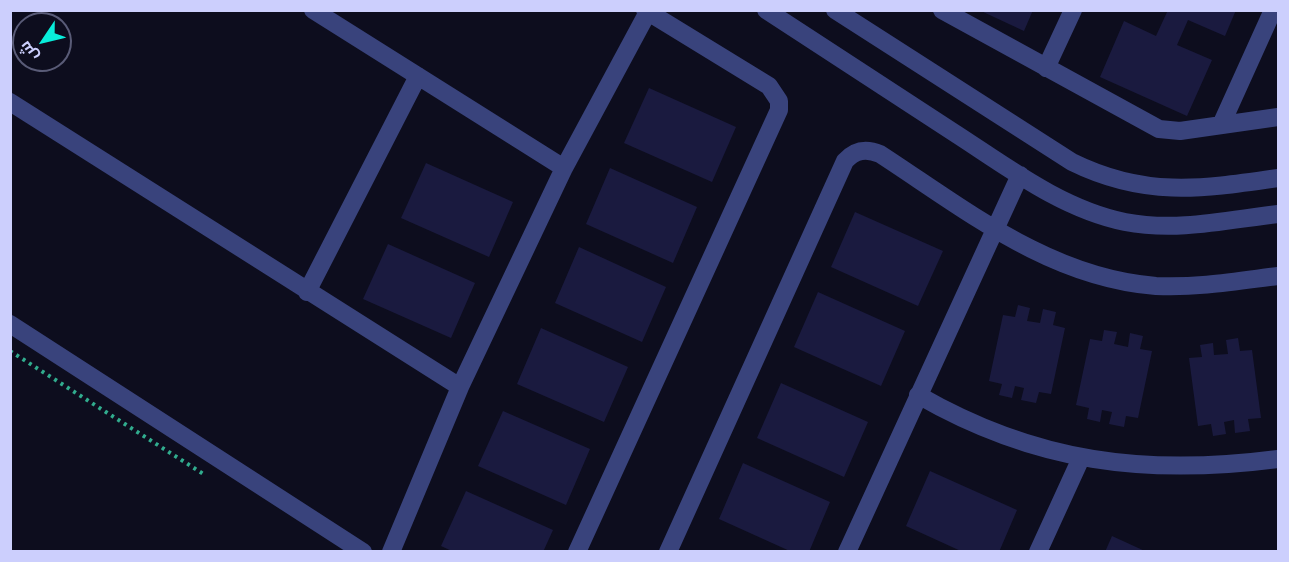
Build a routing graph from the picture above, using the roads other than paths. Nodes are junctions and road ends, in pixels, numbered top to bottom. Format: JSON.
{"nodes":[{"id":1,"x":313,"y":10,"type":"edge"},
{"id":2,"x":766,"y":10,"type":"edge"},
{"id":3,"x":835,"y":10,"type":"edge"},
{"id":4,"x":942,"y":10,"type":"edge"},
{"id":5,"x":1073,"y":10,"type":"edge"},
{"id":6,"x":1273,"y":10,"type":"edge"},
{"id":7,"x":648,"y":11,"type":"edge"},
{"id":8,"x":1046,"y":68,"type":"junction"},
{"id":9,"x":417,"y":76,"type":"junction"},
{"id":10,"x":10,"y":102,"type":"edge"},
{"id":11,"x":1278,"y":117,"type":"edge"},
{"id":12,"x":1221,"y":125,"type":"junction"},
{"id":13,"x":564,"y":168,"type":"junction"},
{"id":14,"x":1020,"y":175,"type":"junction"},
{"id":15,"x":1278,"y":178,"type":"edge"},
{"id":16,"x":1278,"y":214,"type":"edge"},
{"id":17,"x":995,"y":229,"type":"junction"},
{"id":18,"x":1278,"y":276,"type":"edge"},
{"id":19,"x":307,"y":292,"type":"junction"},
{"id":20,"x":10,"y":324,"type":"edge"},
{"id":21,"x":460,"y":387,"type":"junction"},
{"id":22,"x":918,"y":395,"type":"junction"},
{"id":23,"x":1081,"y":458,"type":"junction"},
{"id":24,"x":1278,"y":459,"type":"edge"},
{"id":25,"x":363,"y":552,"type":"edge"},
{"id":26,"x":391,"y":552,"type":"edge"},
{"id":27,"x":577,"y":552,"type":"edge"},
{"id":28,"x":668,"y":552,"type":"edge"},
{"id":29,"x":847,"y":552,"type":"edge"},
{"id":30,"x":1038,"y":552,"type":"edge"}],
"edges":[{"from":1,"to":9,"type":"street"},
{"from":2,"to":14,"type":"street"},
{"from":3,"to":15,"type":"street"},
{"from":4,"to":8,"type":"street"},
{"from":5,"to":8,"type":"street"},
{"from":6,"to":12,"type":"street"},
{"from":7,"to":13,"type":"street"},
{"from":7,"to":27,"type":"street"},
{"from":8,"to":12,"type":"street"},
{"from":9,"to":13,"type":"street"},
{"from":9,"to":19,"type":"street"},
{"from":10,"to":19,"type":"street"},
{"from":11,"to":12,"type":"street"},
{"from":13,"to":21,"type":"street"},
{"from":14,"to":16,"type":"street"},
{"from":14,"to":17,"type":"street"},
{"from":17,"to":18,"type":"street"},
{"from":17,"to":22,"type":"street"},
{"from":17,"to":28,"type":"street"},
{"from":19,"to":21,"type":"street"},
{"from":20,"to":25,"type":"street"},
{"from":21,"to":26,"type":"street"},
{"from":22,"to":23,"type":"street"},
{"from":22,"to":29,"type":"street"},
{"from":23,"to":24,"type":"street"},
{"from":23,"to":30,"type":"street"}]}
